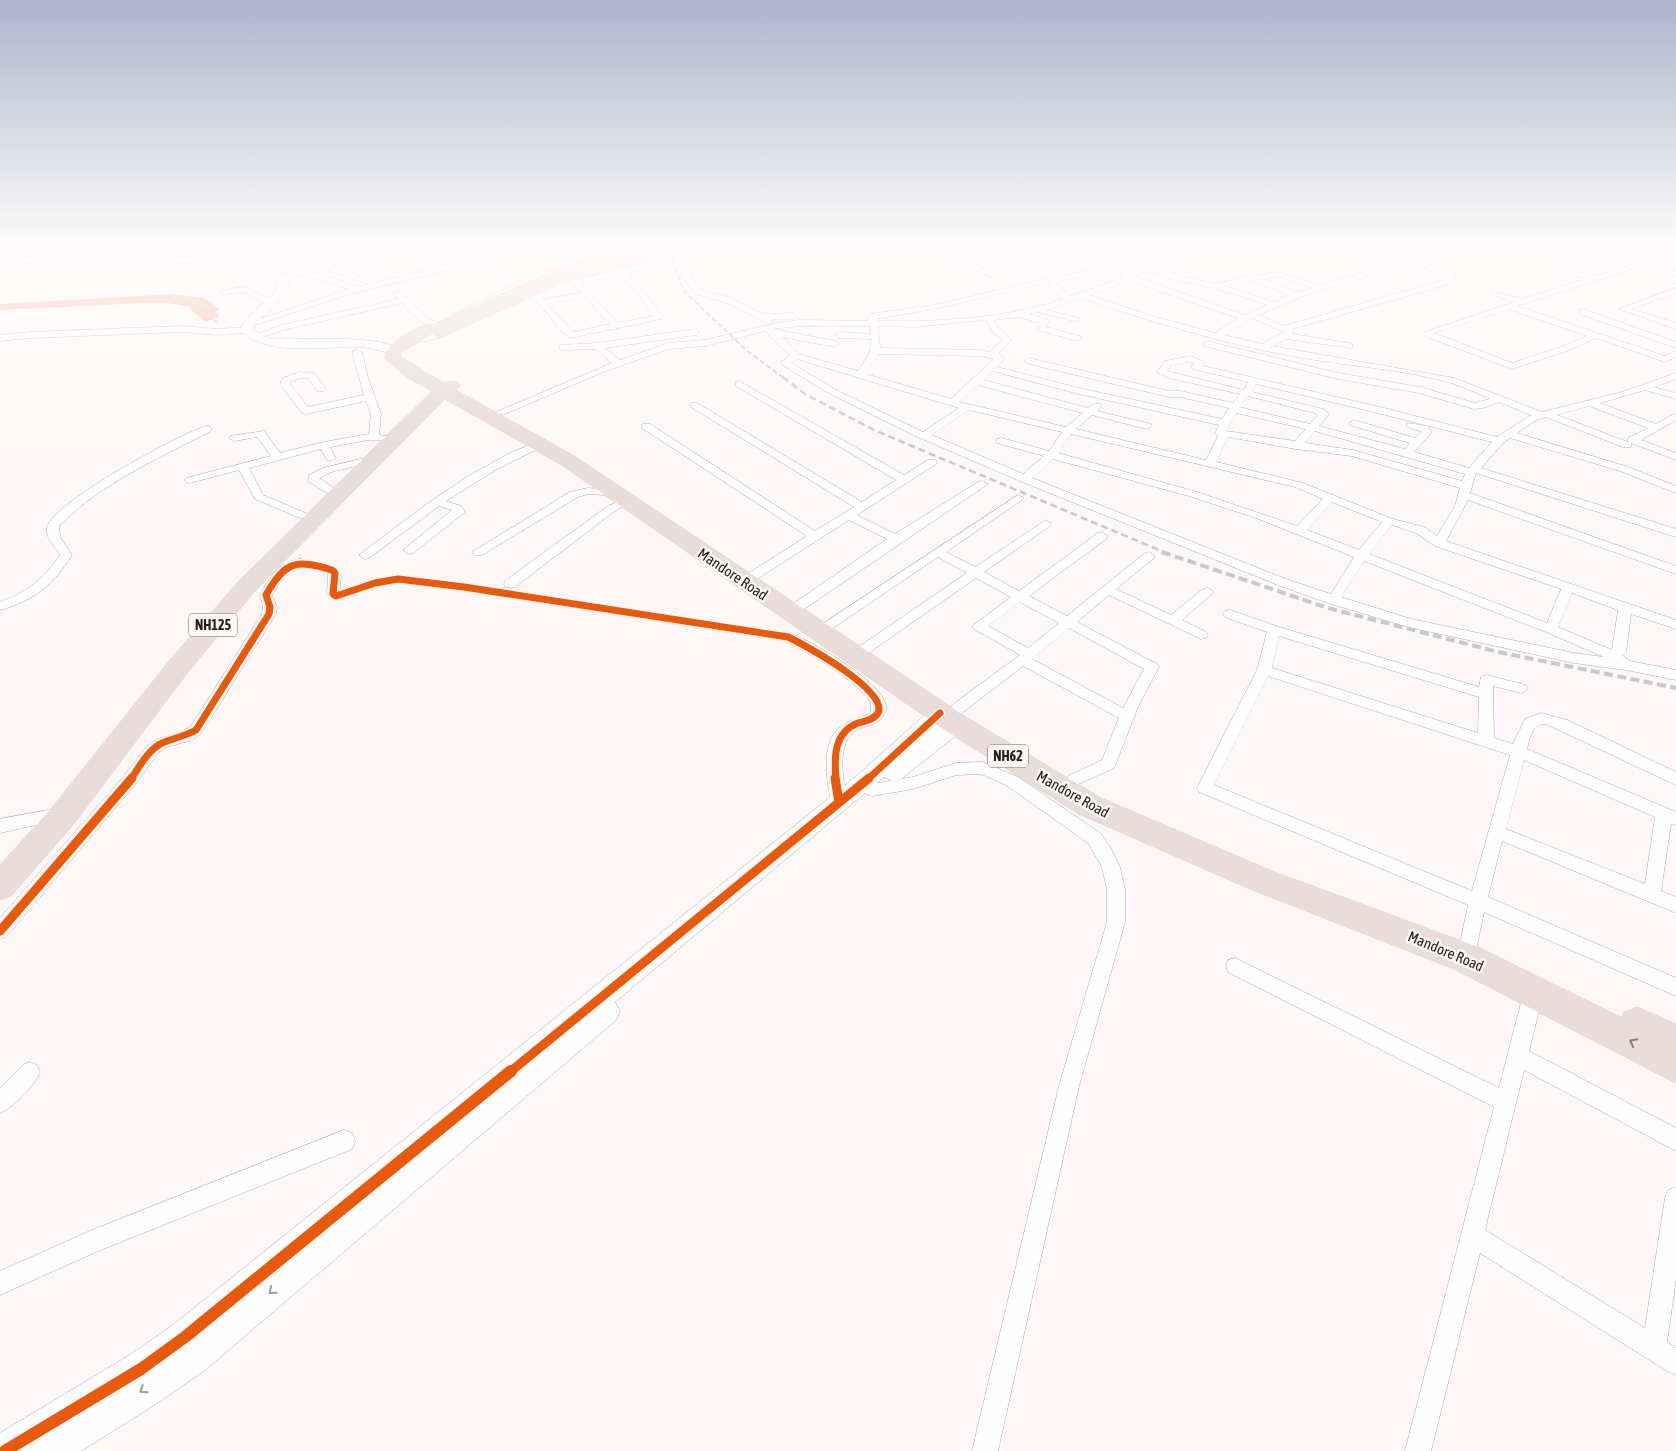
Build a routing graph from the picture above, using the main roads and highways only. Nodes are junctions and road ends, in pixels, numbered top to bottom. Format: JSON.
{"nodes":[{"id":1,"x":476,"y":312,"type":"edge"},
{"id":2,"x":481,"y":312,"type":"edge"},
{"id":3,"x":411,"y":343,"type":"junction"},
{"id":4,"x":444,"y":386,"type":"junction"},
{"id":5,"x":749,"y":578,"type":"junction"},
{"id":6,"x":951,"y":715,"type":"junction"},
{"id":7,"x":0,"y":869,"type":"edge"},
{"id":8,"x":0,"y":886,"type":"edge"},
{"id":9,"x":1467,"y":950,"type":"junction"},
{"id":10,"x":1676,"y":1043,"type":"edge"},
{"id":11,"x":1676,"y":1065,"type":"edge"}],
"edges":[{"from":1,"to":3,"type":"highway","bridge":true},
{"from":2,"to":3,"type":"highway","bridge":true},
{"from":3,"to":4,"type":"highway","name":"Mandore Road","number":"NH62"},
{"from":4,"to":5,"type":"highway","name":"Mandore Road","number":"NH62"},
{"from":4,"to":5,"type":"highway","name":"Mandore Road","number":"NH62"},
{"from":4,"to":7,"type":"highway","number":"NH125"},
{"from":4,"to":8,"type":"highway","number":"NH125"},
{"from":5,"to":6,"type":"highway","name":"Mandore Road","number":"NH62"},
{"from":5,"to":6,"type":"highway","name":"Mandore Road","number":"NH62"},
{"from":6,"to":9,"type":"highway","name":"Mandore Road","number":"NH62"},
{"from":6,"to":9,"type":"highway","name":"Mandore Road","number":"NH62"},
{"from":9,"to":10,"type":"highway","name":"Mandore Road","number":"NH62"},
{"from":11,"to":9,"type":"highway","name":"Mandore Road","number":"NH62","one_way":true}]}
